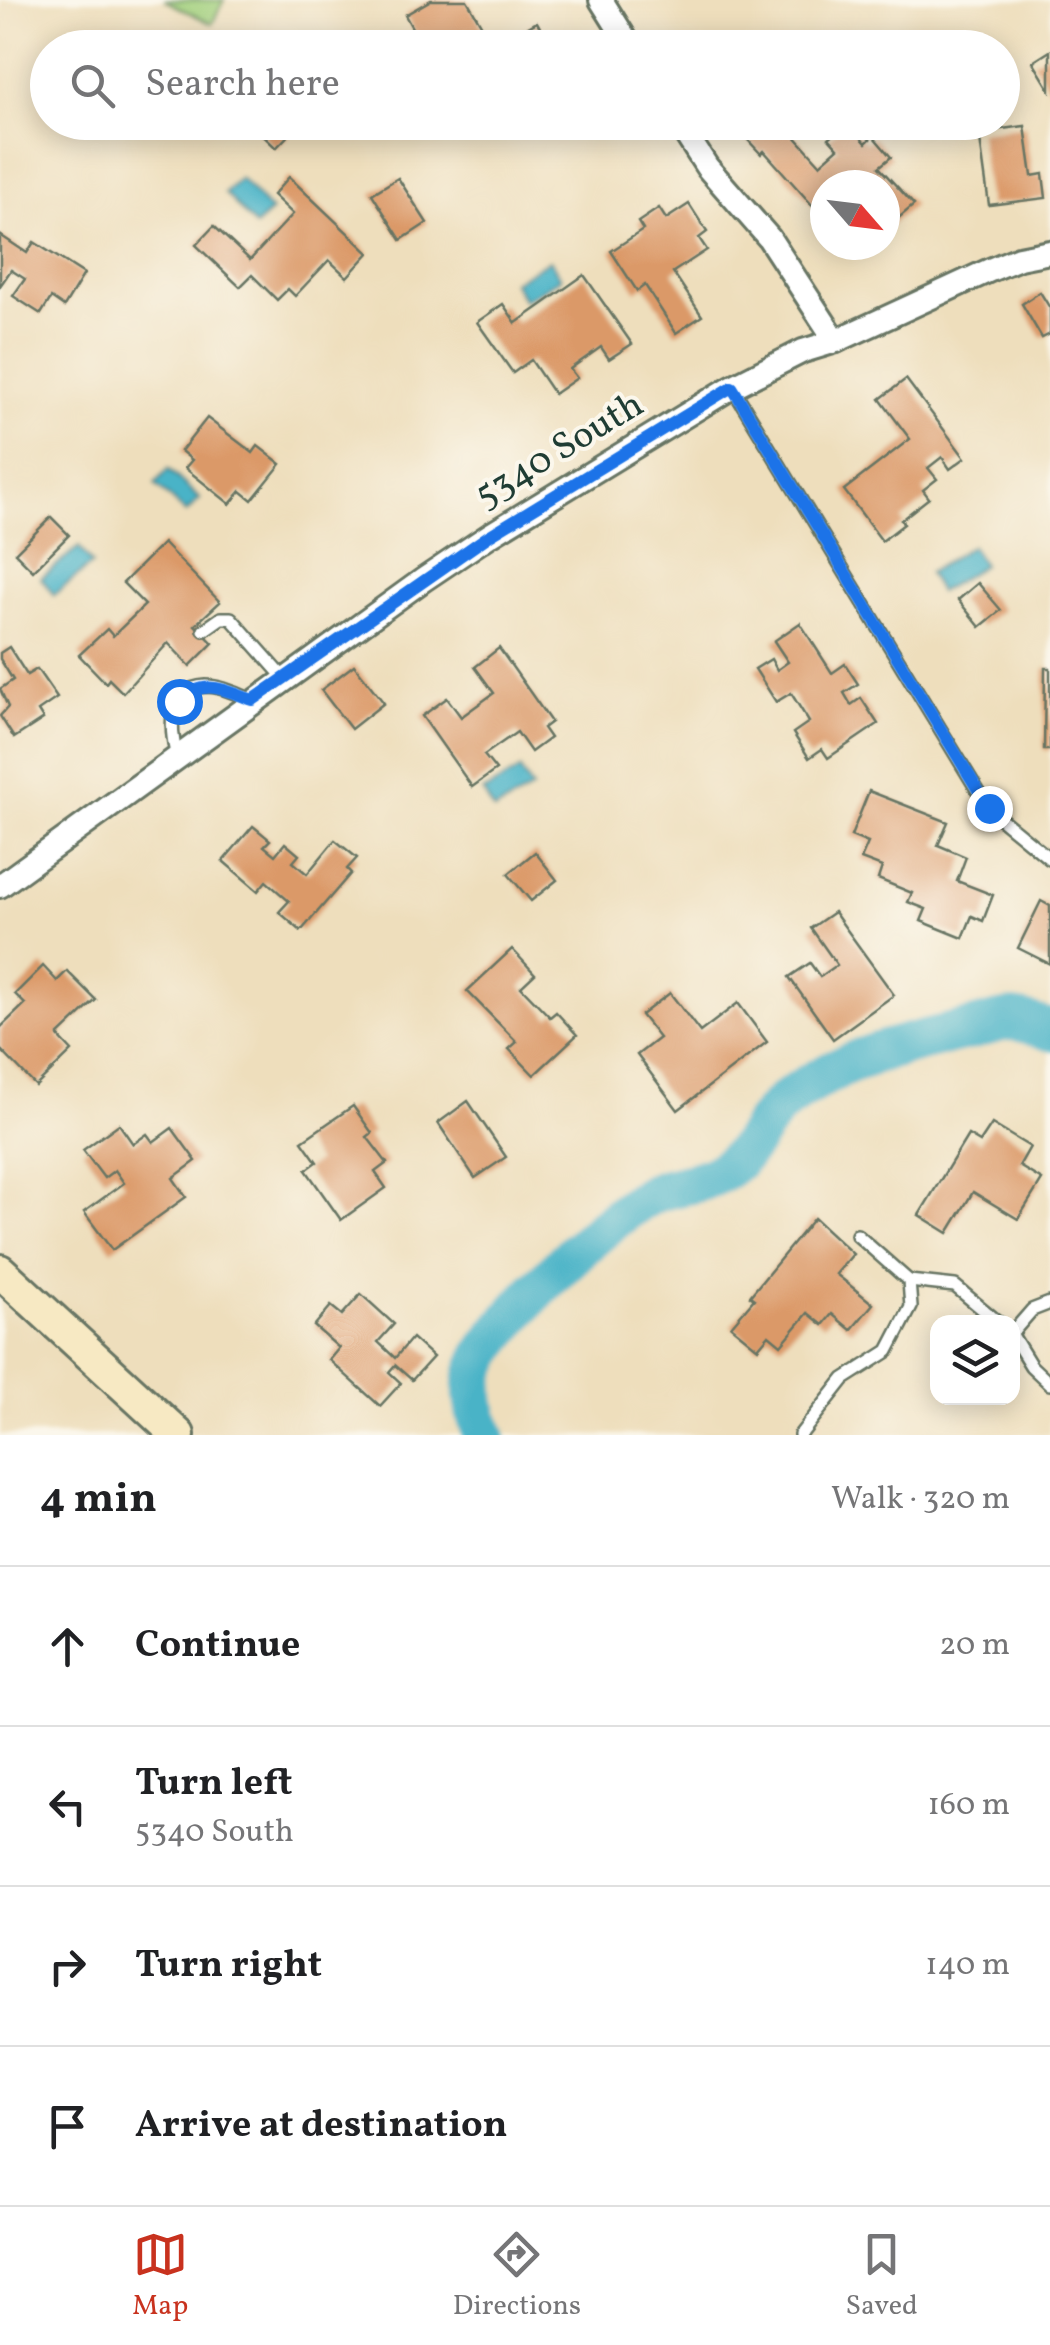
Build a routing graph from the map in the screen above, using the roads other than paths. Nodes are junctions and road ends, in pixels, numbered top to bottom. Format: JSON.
{"nodes":[{"id":1,"x":601,"y":0,"type":"edge"},
{"id":2,"x":619,"y":30,"type":"edge"},
{"id":3,"x":689,"y":140,"type":"edge"},
{"id":4,"x":1050,"y":252,"type":"edge"},
{"id":5,"x":836,"y":341,"type":"junction"},
{"id":6,"x":732,"y":387,"type":"junction"},
{"id":7,"x":204,"y":630,"type":"dead end"},
{"id":8,"x":284,"y":678,"type":"junction"},
{"id":9,"x":253,"y":700,"type":"junction"},
{"id":10,"x":177,"y":757,"type":"junction"},
{"id":11,"x":1050,"y":859,"type":"edge"},
{"id":12,"x":0,"y":886,"type":"edge"},
{"id":13,"x":857,"y":1235,"type":"dead end"},
{"id":14,"x":0,"y":1272,"type":"edge"},
{"id":15,"x":909,"y":1281,"type":"junction"},
{"id":16,"x":1050,"y":1303,"type":"edge"},
{"id":17,"x":990,"y":1315,"type":"edge"},
{"id":18,"x":1020,"y":1324,"type":"edge"},
{"id":19,"x":1020,"y":1347,"type":"edge"},
{"id":20,"x":1050,"y":1384,"type":"edge"},
{"id":21,"x":178,"y":1435,"type":"edge"},
{"id":22,"x":800,"y":1435,"type":"edge"}],
"edges":[{"from":1,"to":2,"type":"street"},
{"from":3,"to":5,"type":"street"},
{"from":4,"to":5,"type":"street","name":"5340 South"},
{"from":5,"to":6,"type":"street","name":"5340 South"},
{"from":6,"to":8,"type":"street","name":"5340 South"},
{"from":6,"to":11,"type":"lane"},
{"from":7,"to":8,"type":"lane"},
{"from":8,"to":9,"type":"street","name":"5340 South"},
{"from":9,"to":10,"type":"street","name":"5340 South"},
{"from":9,"to":10,"type":"lane"},
{"from":10,"to":12,"type":"street","name":"5340 South"},
{"from":13,"to":15,"type":"lane"},
{"from":14,"to":21,"type":"street"},
{"from":15,"to":17,"type":"lane"},
{"from":15,"to":22,"type":"lane"},
{"from":16,"to":18,"type":"lane"},
{"from":19,"to":20,"type":"lane"}]}
